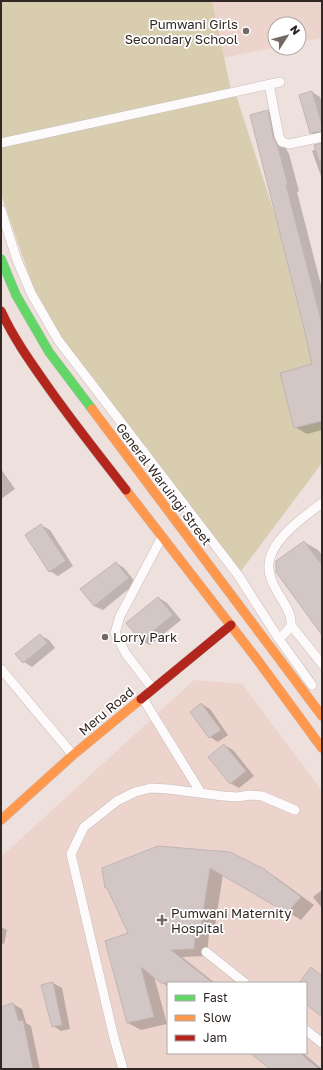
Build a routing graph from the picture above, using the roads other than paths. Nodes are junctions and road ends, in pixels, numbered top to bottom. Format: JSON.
{"nodes":[{"id":1,"x":280,"y":82,"type":"dead end"},
{"id":2,"x":269,"y":84,"type":"junction"},
{"id":3,"x":322,"y":137,"type":"edge"},
{"id":4,"x":1,"y":143,"type":"edge"},
{"id":5,"x":1,"y":210,"type":"edge"},
{"id":6,"x":1,"y":259,"type":"edge"},
{"id":7,"x":1,"y":311,"type":"edge"},
{"id":8,"x":322,"y":502,"type":"edge"},
{"id":9,"x":162,"y":536,"type":"junction"},
{"id":10,"x":291,"y":625,"type":"junction"},
{"id":11,"x":231,"y":626,"type":"junction"},
{"id":12,"x":280,"y":639,"type":"junction"},
{"id":13,"x":322,"y":664,"type":"edge"},
{"id":14,"x":1,"y":669,"type":"edge"},
{"id":15,"x":153,"y":689,"type":"junction"},
{"id":16,"x":318,"y":693,"type":"dead end"},
{"id":17,"x":142,"y":697,"type":"junction"},
{"id":18,"x":322,"y":716,"type":"edge"},
{"id":19,"x":322,"y":748,"type":"edge"},
{"id":20,"x":72,"y":756,"type":"junction"},
{"id":21,"x":201,"y":793,"type":"junction"},
{"id":22,"x":295,"y":810,"type":"dead end"},
{"id":23,"x":1,"y":820,"type":"edge"},
{"id":24,"x":206,"y":952,"type":"dead end"},
{"id":25,"x":244,"y":982,"type":"edge"},
{"id":26,"x":307,"y":1031,"type":"edge"},
{"id":27,"x":322,"y":1043,"type":"edge"},
{"id":28,"x":123,"y":1069,"type":"edge"}],
"edges":[{"from":1,"to":2,"type":"lane"},
{"from":2,"to":3,"type":"lane"},
{"from":2,"to":4,"type":"lane"},
{"from":5,"to":12,"type":"lane"},
{"from":6,"to":18,"type":"main road","name":"General Waruingi Street"},
{"from":7,"to":9,"type":"main road"},
{"from":8,"to":10,"type":"lane"},
{"from":9,"to":11,"type":"main road"},
{"from":9,"to":15,"type":"lane"},
{"from":10,"to":12,"type":"lane"},
{"from":10,"to":13,"type":"lane"},
{"from":11,"to":15,"type":"main road","name":"Meru Road"},
{"from":11,"to":19,"type":"main road"},
{"from":12,"to":16,"type":"lane"},
{"from":14,"to":20,"type":"lane"},
{"from":15,"to":17,"type":"main road","name":"Meru Road"},
{"from":17,"to":20,"type":"main road","name":"Meru Road"},
{"from":17,"to":21,"type":"lane"},
{"from":20,"to":23,"type":"main road","name":"Meru Road"},
{"from":21,"to":22,"type":"lane"},
{"from":21,"to":28,"type":"lane"},
{"from":24,"to":25,"type":"lane"},
{"from":26,"to":27,"type":"lane"}]}
